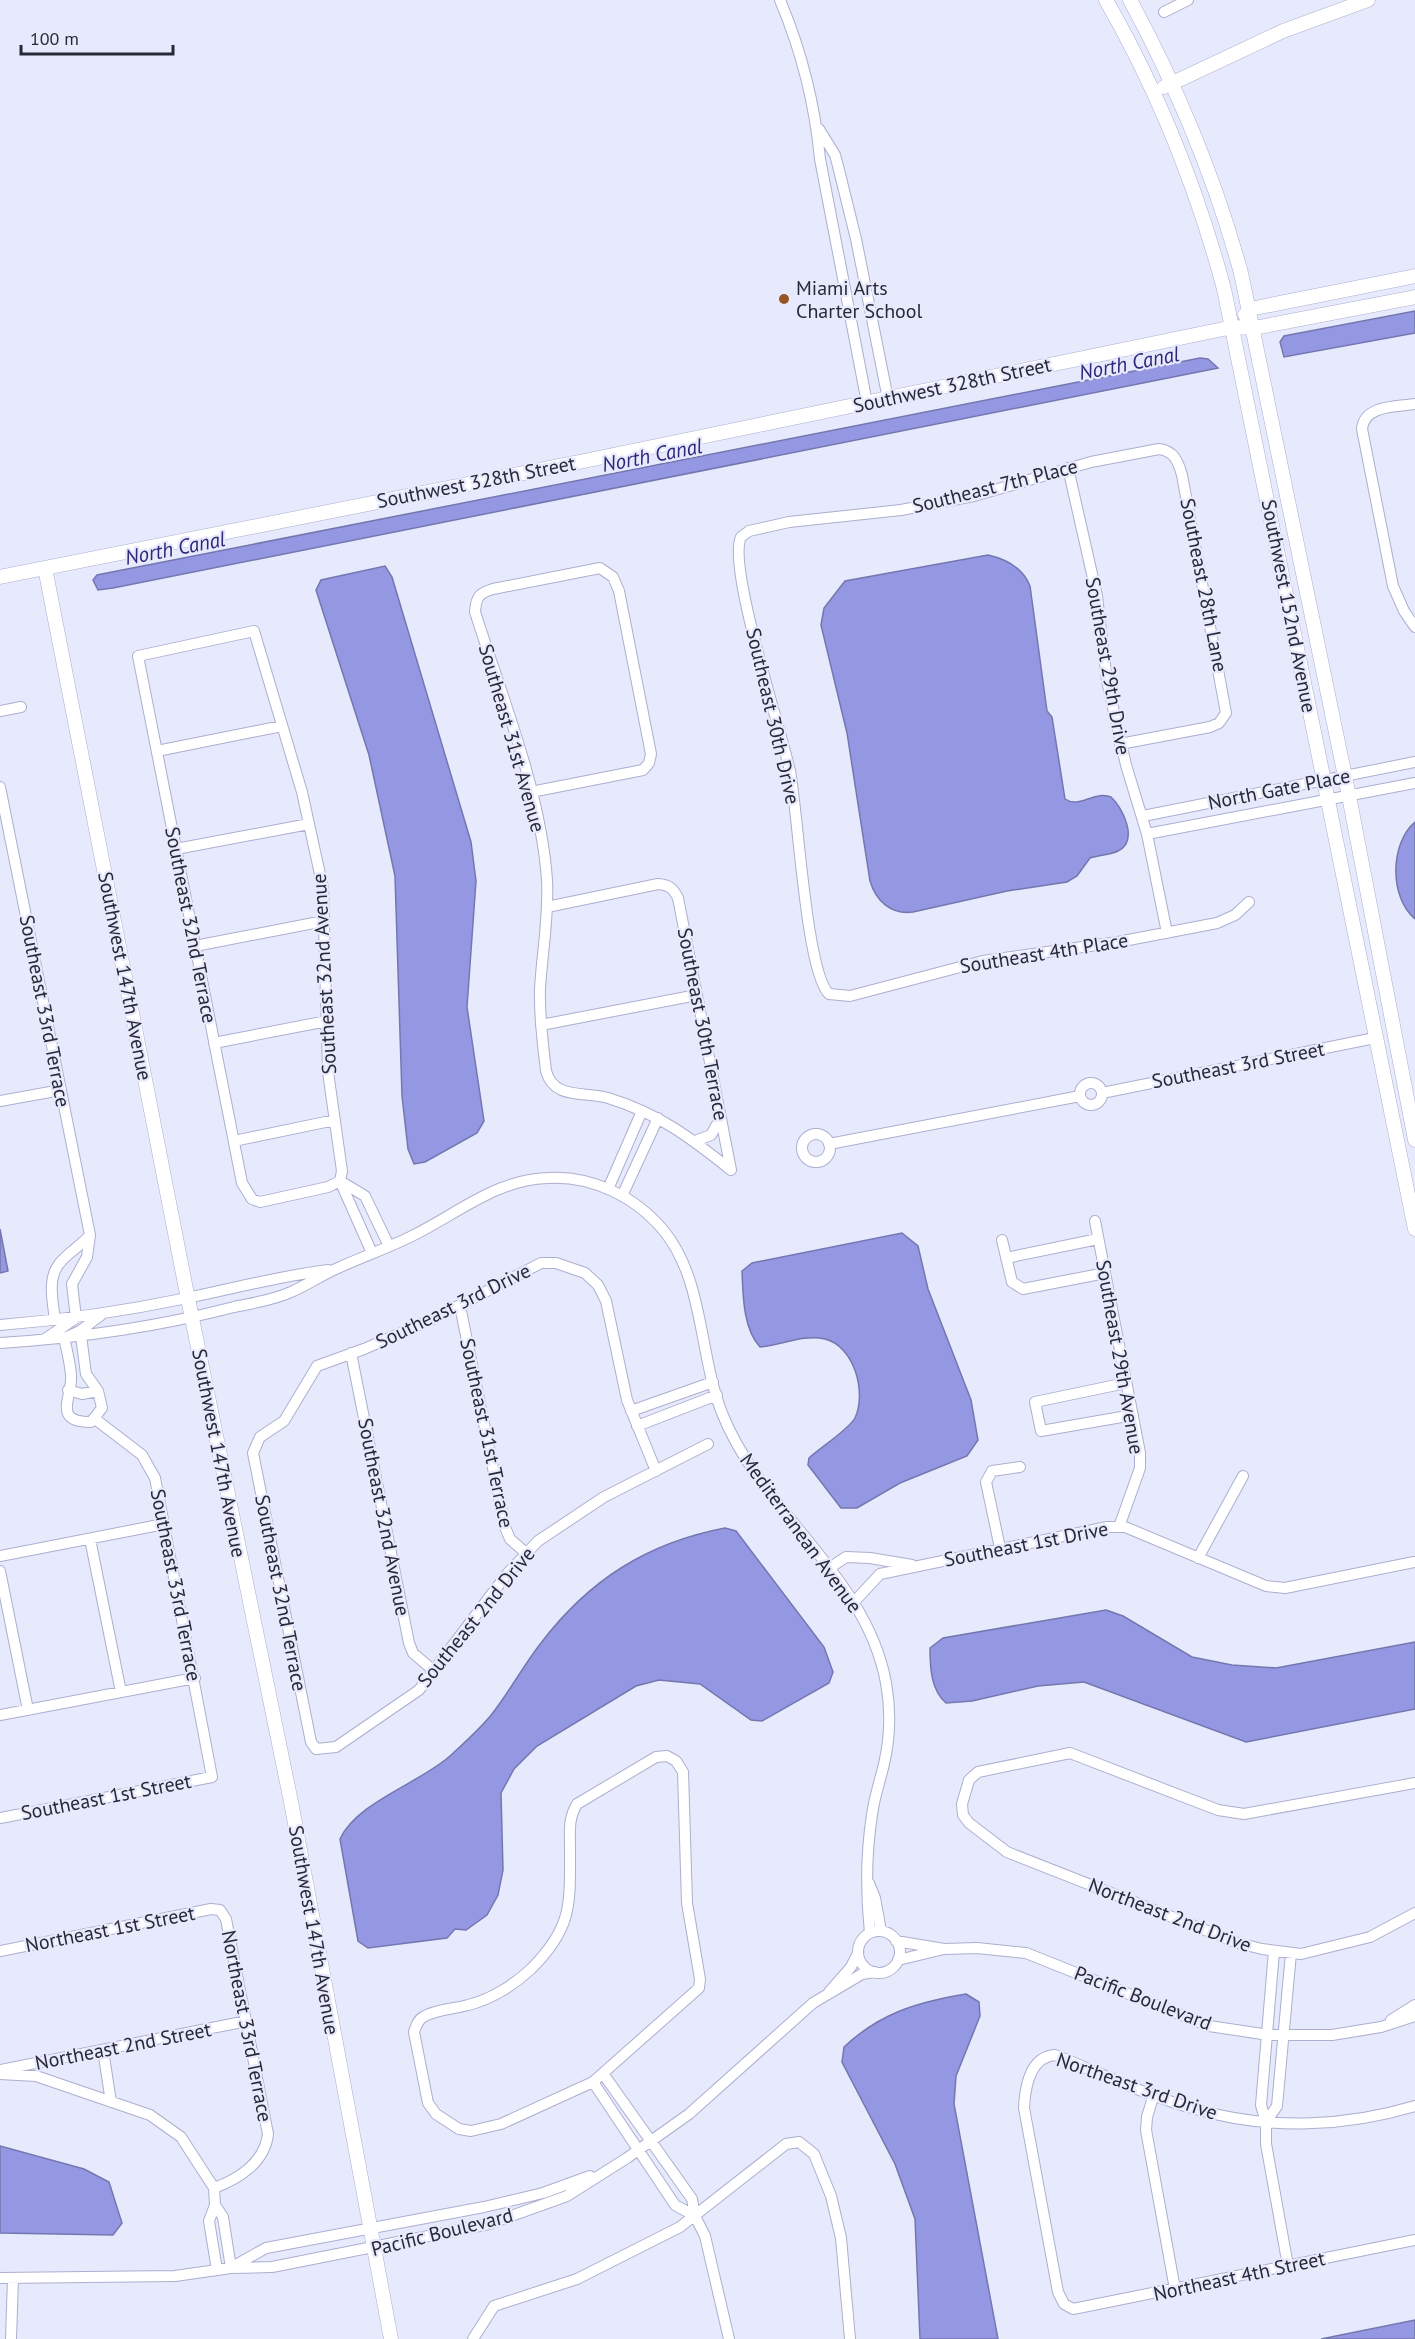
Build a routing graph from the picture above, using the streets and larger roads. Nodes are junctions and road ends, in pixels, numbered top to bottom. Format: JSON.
{"nodes":[{"id":1,"x":780,"y":0,"type":"edge"},
{"id":2,"x":1106,"y":0,"type":"edge"},
{"id":3,"x":1130,"y":0,"type":"edge"},
{"id":4,"x":1188,"y":0,"type":"edge"},
{"id":5,"x":1368,"y":0,"type":"edge"},
{"id":6,"x":1164,"y":12,"type":"dead end"},
{"id":7,"x":1172,"y":82,"type":"junction"},
{"id":8,"x":1154,"y":92,"type":"junction"},
{"id":9,"x":817,"y":126,"type":"junction"},
{"id":10,"x":1415,"y":276,"type":"edge"},
{"id":11,"x":1415,"y":297,"type":"edge"},
{"id":12,"x":1250,"y":309,"type":"junction"},
{"id":13,"x":1233,"y":327,"type":"junction"},
{"id":14,"x":1254,"y":328,"type":"junction"},
{"id":15,"x":888,"y":399,"type":"junction"},
{"id":16,"x":867,"y":403,"type":"junction"},
{"id":17,"x":1415,"y":404,"type":"edge"},
{"id":18,"x":1176,"y":459,"type":"joint"},
{"id":19,"x":1068,"y":468,"type":"junction"},
{"id":20,"x":741,"y":537,"type":"joint"},
{"id":21,"x":45,"y":568,"type":"junction"},
{"id":22,"x":0,"y":577,"type":"edge"},
{"id":23,"x":1415,"y":627,"type":"edge"},
{"id":24,"x":254,"y":631,"type":"joint"},
{"id":25,"x":21,"y":707,"type":"dead end"},
{"id":26,"x":0,"y":711,"type":"edge"},
{"id":27,"x":282,"y":726,"type":"junction"},
{"id":28,"x":1120,"y":744,"type":"junction"},
{"id":29,"x":157,"y":751,"type":"junction"},
{"id":30,"x":1415,"y":762,"type":"edge"},
{"id":31,"x":1345,"y":776,"type":"junction"},
{"id":32,"x":1322,"y":779,"type":"junction"},
{"id":33,"x":1415,"y":783,"type":"edge"},
{"id":34,"x":0,"y":787,"type":"edge"},
{"id":35,"x":531,"y":792,"type":"junction"},
{"id":36,"x":1349,"y":796,"type":"junction"},
{"id":37,"x":1241,"y":797,"type":"junction"},
{"id":38,"x":1326,"y":800,"type":"junction"},
{"id":39,"x":1143,"y":816,"type":"junction"},
{"id":40,"x":1245,"y":816,"type":"junction"},
{"id":41,"x":309,"y":824,"type":"junction"},
{"id":42,"x":1147,"y":834,"type":"junction"},
{"id":43,"x":176,"y":849,"type":"junction"},
{"id":44,"x":1249,"y":902,"type":"dead end"},
{"id":45,"x":547,"y":907,"type":"junction"},
{"id":46,"x":324,"y":921,"type":"junction"},
{"id":47,"x":1167,"y":933,"type":"junction"},
{"id":48,"x":195,"y":946,"type":"junction"},
{"id":49,"x":697,"y":995,"type":"junction"},
{"id":50,"x":836,"y":997,"type":"joint"},
{"id":51,"x":327,"y":1021,"type":"junction"},
{"id":52,"x":542,"y":1024,"type":"junction"},
{"id":53,"x":1375,"y":1038,"type":"junction"},
{"id":54,"x":214,"y":1043,"type":"junction"},
{"id":55,"x":61,"y":1090,"type":"junction"},
{"id":56,"x":0,"y":1101,"type":"edge"},
{"id":57,"x":642,"y":1111,"type":"junction"},
{"id":58,"x":720,"y":1115,"type":"junction"},
{"id":59,"x":658,"y":1118,"type":"junction"},
{"id":60,"x":335,"y":1120,"type":"junction"},
{"id":61,"x":1415,"y":1140,"type":"edge"},
{"id":62,"x":234,"y":1141,"type":"junction"},
{"id":63,"x":695,"y":1141,"type":"junction"},
{"id":64,"x":830,"y":1144,"type":"dead end"},
{"id":65,"x":340,"y":1181,"type":"junction"},
{"id":66,"x":608,"y":1189,"type":"junction"},
{"id":67,"x":622,"y":1196,"type":"junction"},
{"id":68,"x":1095,"y":1221,"type":"dead end"},
{"id":69,"x":1415,"y":1229,"type":"edge"},
{"id":70,"x":90,"y":1235,"type":"junction"},
{"id":71,"x":1098,"y":1239,"type":"junction"},
{"id":72,"x":1002,"y":1240,"type":"dead end"},
{"id":73,"x":388,"y":1246,"type":"junction"},
{"id":74,"x":372,"y":1253,"type":"junction"},
{"id":75,"x":1006,"y":1258,"type":"junction"},
{"id":76,"x":337,"y":1268,"type":"junction"},
{"id":77,"x":1105,"y":1273,"type":"junction"},
{"id":78,"x":188,"y":1298,"type":"junction"},
{"id":79,"x":460,"y":1306,"type":"junction"},
{"id":80,"x":101,"y":1314,"type":"junction"},
{"id":81,"x":76,"y":1317,"type":"junction"},
{"id":82,"x":192,"y":1318,"type":"junction"},
{"id":83,"x":55,"y":1320,"type":"junction"},
{"id":84,"x":0,"y":1325,"type":"edge"},
{"id":85,"x":81,"y":1336,"type":"junction"},
{"id":86,"x":64,"y":1338,"type":"junction"},
{"id":87,"x":44,"y":1340,"type":"junction"},
{"id":88,"x":0,"y":1343,"type":"edge"},
{"id":89,"x":351,"y":1353,"type":"junction"},
{"id":90,"x":713,"y":1382,"type":"junction"},
{"id":91,"x":1126,"y":1383,"type":"junction"},
{"id":92,"x":68,"y":1390,"type":"junction"},
{"id":93,"x":98,"y":1391,"type":"junction"},
{"id":94,"x":717,"y":1395,"type":"junction"},
{"id":95,"x":658,"y":1402,"type":"junction"},
{"id":96,"x":632,"y":1411,"type":"junction"},
{"id":97,"x":1133,"y":1415,"type":"junction"},
{"id":98,"x":663,"y":1416,"type":"junction"},
{"id":99,"x":95,"y":1419,"type":"junction"},
{"id":100,"x":638,"y":1426,"type":"junction"},
{"id":101,"x":256,"y":1444,"type":"joint"},
{"id":102,"x":708,"y":1444,"type":"dead end"},
{"id":103,"x":1020,"y":1467,"type":"dead end"},
{"id":104,"x":656,"y":1471,"type":"junction"},
{"id":105,"x":1243,"y":1476,"type":"dead end"},
{"id":106,"x":164,"y":1524,"type":"junction"},
{"id":107,"x":1119,"y":1527,"type":"junction"},
{"id":108,"x":90,"y":1539,"type":"junction"},
{"id":109,"x":1000,"y":1548,"type":"junction"},
{"id":110,"x":526,"y":1553,"type":"junction"},
{"id":111,"x":0,"y":1556,"type":"edge"},
{"id":112,"x":1198,"y":1557,"type":"junction"},
{"id":113,"x":878,"y":1559,"type":"junction"},
{"id":114,"x":1414,"y":1562,"type":"edge"},
{"id":115,"x":913,"y":1565,"type":"junction"},
{"id":116,"x":828,"y":1569,"type":"junction"},
{"id":117,"x":0,"y":1571,"type":"edge"},
{"id":118,"x":880,"y":1574,"type":"junction"},
{"id":119,"x":854,"y":1602,"type":"junction"},
{"id":120,"x":434,"y":1671,"type":"junction"},
{"id":121,"x":195,"y":1678,"type":"junction"},
{"id":122,"x":121,"y":1692,"type":"junction"},
{"id":123,"x":28,"y":1710,"type":"junction"},
{"id":124,"x":0,"y":1715,"type":"edge"},
{"id":125,"x":311,"y":1742,"type":"joint"},
{"id":126,"x":212,"y":1777,"type":"joint"},
{"id":127,"x":1415,"y":1783,"type":"edge"},
{"id":128,"x":0,"y":1818,"type":"edge"},
{"id":129,"x":220,"y":1910,"type":"joint"},
{"id":130,"x":1415,"y":1913,"type":"edge"},
{"id":131,"x":876,"y":1932,"type":"junction"},
{"id":132,"x":896,"y":1941,"type":"junction"},
{"id":133,"x":944,"y":1949,"type":"junction"},
{"id":134,"x":1274,"y":1951,"type":"junction"},
{"id":135,"x":0,"y":1952,"type":"edge"},
{"id":136,"x":858,"y":1953,"type":"junction"},
{"id":137,"x":1291,"y":1953,"type":"junction"},
{"id":138,"x":898,"y":1960,"type":"junction"},
{"id":139,"x":874,"y":1972,"type":"junction"},
{"id":140,"x":1272,"y":1982,"type":"junction"},
{"id":141,"x":1288,"y":1984,"type":"junction"},
{"id":142,"x":829,"y":1992,"type":"junction"},
{"id":143,"x":1415,"y":2005,"type":"edge"},
{"id":144,"x":1415,"y":2016,"type":"edge"},
{"id":145,"x":247,"y":2021,"type":"junction"},
{"id":146,"x":1381,"y":2027,"type":"junction"},
{"id":147,"x":1269,"y":2036,"type":"junction"},
{"id":148,"x":1282,"y":2037,"type":"junction"},
{"id":149,"x":103,"y":2050,"type":"junction"},
{"id":150,"x":0,"y":2072,"type":"edge"},
{"id":151,"x":604,"y":2075,"type":"junction"},
{"id":152,"x":593,"y":2082,"type":"junction"},
{"id":153,"x":1154,"y":2094,"type":"junction"},
{"id":154,"x":1262,"y":2095,"type":"junction"},
{"id":155,"x":1277,"y":2096,"type":"junction"},
{"id":156,"x":621,"y":2097,"type":"junction"},
{"id":157,"x":111,"y":2102,"type":"junction"},
{"id":158,"x":609,"y":2106,"type":"junction"},
{"id":159,"x":1415,"y":2106,"type":"edge"},
{"id":160,"x":1266,"y":2122,"type":"junction"},
{"id":161,"x":651,"y":2141,"type":"junction"},
{"id":162,"x":637,"y":2151,"type":"junction"},
{"id":163,"x":604,"y":2172,"type":"junction"},
{"id":164,"x":214,"y":2188,"type":"junction"},
{"id":165,"x":685,"y":2189,"type":"junction"},
{"id":166,"x":670,"y":2199,"type":"junction"},
{"id":167,"x":215,"y":2205,"type":"junction"},
{"id":168,"x":696,"y":2216,"type":"junction"},
{"id":169,"x":370,"y":2229,"type":"junction"},
{"id":170,"x":1415,"y":2240,"type":"edge"},
{"id":171,"x":266,"y":2248,"type":"junction"},
{"id":172,"x":374,"y":2249,"type":"junction"},
{"id":173,"x":1288,"y":2266,"type":"junction"},
{"id":174,"x":272,"y":2267,"type":"junction"},
{"id":175,"x":231,"y":2268,"type":"junction"},
{"id":176,"x":217,"y":2270,"type":"junction"},
{"id":177,"x":0,"y":2278,"type":"edge"},
{"id":178,"x":13,"y":2278,"type":"junction"},
{"id":179,"x":1175,"y":2289,"type":"junction"},
{"id":180,"x":1064,"y":2304,"type":"joint"},
{"id":181,"x":472,"y":2338,"type":"edge"},
{"id":182,"x":11,"y":2339,"type":"edge"},
{"id":183,"x":391,"y":2339,"type":"edge"},
{"id":184,"x":729,"y":2339,"type":"edge"},
{"id":185,"x":850,"y":2339,"type":"edge"}],
"edges":[{"from":1,"to":9,"type":"street"},
{"from":2,"to":8,"type":"street","name":"Southwest 152nd Avenue"},
{"from":3,"to":7,"type":"street","name":"Southwest 152nd Avenue"},
{"from":4,"to":6,"type":"street"},
{"from":5,"to":7,"type":"street"},
{"from":7,"to":8,"type":"street"},
{"from":7,"to":12,"type":"street","name":"Southwest 152nd Avenue"},
{"from":8,"to":13,"type":"street","name":"Southwest 152nd Avenue"},
{"from":9,"to":15,"type":"street"},
{"from":9,"to":16,"type":"street"},
{"from":10,"to":12,"type":"street"},
{"from":11,"to":14,"type":"street","name":"Southwest 328th Street"},
{"from":12,"to":13,"type":"street"},
{"from":12,"to":14,"type":"street","name":"Southwest 152nd Avenue"},
{"from":13,"to":14,"type":"street","name":"Southwest 328th Street"},
{"from":13,"to":15,"type":"street","name":"Southwest 328th Street"},
{"from":13,"to":32,"type":"street","name":"Southwest 152nd Avenue"},
{"from":14,"to":31,"type":"street","name":"Southwest 152nd Avenue"},
{"from":15,"to":16,"type":"street","name":"Southwest 328th Street"},
{"from":16,"to":21,"type":"street","name":"Southwest 328th Street"},
{"from":17,"to":23,"type":"street"},
{"from":18,"to":19,"type":"street","name":"Southeast 7th Place"},
{"from":18,"to":28,"type":"street","name":"Southeast 28th Lane"},
{"from":19,"to":20,"type":"street","name":"Southeast 7th Place"},
{"from":19,"to":28,"type":"street","name":"Southeast 29th Drive"},
{"from":20,"to":50,"type":"street","name":"Southeast 30th Drive"},
{"from":21,"to":22,"type":"street","name":"Southwest 328th Street"},
{"from":21,"to":78,"type":"street","name":"Southwest 147th Avenue"},
{"from":24,"to":27,"type":"street","name":"Southeast 32nd Avenue"},
{"from":24,"to":29,"type":"street","name":"Southeast 32nd Terrace"},
{"from":25,"to":26,"type":"street"},
{"from":27,"to":29,"type":"street"},
{"from":27,"to":41,"type":"street","name":"Southeast 32nd Avenue"},
{"from":28,"to":39,"type":"street","name":"Southeast 29th Drive"},
{"from":29,"to":43,"type":"street","name":"Southeast 32nd Terrace"},
{"from":30,"to":31,"type":"street","name":"North Gate Place"},
{"from":31,"to":32,"type":"street","name":"North Gate Place"},
{"from":31,"to":36,"type":"street","name":"Southwest 152nd Avenue"},
{"from":32,"to":37,"type":"street","name":"North Gate Place"},
{"from":32,"to":38,"type":"street","name":"Southwest 152nd Avenue"},
{"from":33,"to":36,"type":"street","name":"North Gate Place"},
{"from":34,"to":55,"type":"street","name":"Southeast 33rd Terrace"},
{"from":35,"to":35,"type":"street","name":"Southeast 31st Avenue"},
{"from":35,"to":45,"type":"street","name":"Southeast 31st Avenue"},
{"from":36,"to":38,"type":"street","name":"North Gate Place"},
{"from":36,"to":61,"type":"street","name":"Southwest 152nd Avenue"},
{"from":37,"to":39,"type":"street","name":"North Gate Place"},
{"from":37,"to":40,"type":"street"},
{"from":38,"to":40,"type":"street","name":"North Gate Place"},
{"from":38,"to":53,"type":"street","name":"Southwest 152nd Avenue"},
{"from":39,"to":42,"type":"street","name":"Southeast 29th Drive"},
{"from":40,"to":42,"type":"street","name":"North Gate Place"},
{"from":41,"to":43,"type":"street"},
{"from":41,"to":46,"type":"street","name":"Southeast 32nd Avenue"},
{"from":42,"to":47,"type":"street","name":"Southeast 29th Drive"},
{"from":43,"to":48,"type":"street","name":"Southeast 32nd Terrace"},
{"from":44,"to":47,"type":"street","name":"Southeast 4th Place"},
{"from":45,"to":49,"type":"street","name":"Southeast 30th Terrace"},
{"from":45,"to":52,"type":"street","name":"Southeast 31st Avenue"},
{"from":46,"to":48,"type":"street"},
{"from":46,"to":51,"type":"street","name":"Southeast 32nd Avenue"},
{"from":47,"to":50,"type":"street","name":"Southeast 4th Place"},
{"from":48,"to":54,"type":"street","name":"Southeast 32nd Terrace"},
{"from":49,"to":52,"type":"street"},
{"from":49,"to":58,"type":"street","name":"Southeast 30th Terrace"},
{"from":51,"to":54,"type":"street"},
{"from":51,"to":60,"type":"street","name":"Southeast 32nd Avenue"},
{"from":52,"to":57,"type":"street","name":"Southeast 31st Avenue"},
{"from":53,"to":64,"type":"street","name":"Southeast 3rd Street"},
{"from":53,"to":69,"type":"street","name":"Southwest 152nd Avenue"},
{"from":54,"to":62,"type":"street","name":"Southeast 32nd Terrace"},
{"from":55,"to":56,"type":"street"},
{"from":55,"to":70,"type":"street","name":"Southeast 33rd Terrace"},
{"from":57,"to":59,"type":"street"},
{"from":57,"to":66,"type":"street"},
{"from":58,"to":63,"type":"street"},
{"from":58,"to":63,"type":"street","name":"Southeast 30th Terrace"},
{"from":59,"to":63,"type":"street"},
{"from":59,"to":67,"type":"street"},
{"from":60,"to":62,"type":"street"},
{"from":60,"to":65,"type":"street","name":"Southeast 32nd Avenue"},
{"from":62,"to":65,"type":"street","name":"Southeast 32nd Terrace"},
{"from":65,"to":73,"type":"street"},
{"from":65,"to":74,"type":"street","name":"Southeast 32nd Avenue"},
{"from":66,"to":67,"type":"street","name":"Mediterranean Avenue"},
{"from":66,"to":73,"type":"street","name":"Mediterranean Avenue"},
{"from":67,"to":90,"type":"street","name":"Mediterranean Avenue"},
{"from":68,"to":71,"type":"street","name":"Southeast 29th Avenue"},
{"from":70,"to":81,"type":"street","name":"Southeast 33rd Terrace"},
{"from":70,"to":83,"type":"street"},
{"from":71,"to":75,"type":"street"},
{"from":71,"to":77,"type":"street","name":"Southeast 29th Avenue"},
{"from":72,"to":75,"type":"street"},
{"from":73,"to":74,"type":"street","name":"Mediterranean Avenue"},
{"from":74,"to":76,"type":"street","name":"Mediterranean Avenue"},
{"from":75,"to":77,"type":"street"},
{"from":76,"to":78,"type":"street","name":"Mediterranean Avenue"},
{"from":76,"to":82,"type":"street","name":"Mediterranean Avenue"},
{"from":77,"to":91,"type":"street","name":"Southeast 29th Avenue"},
{"from":78,"to":80,"type":"street","name":"Mediterranean Avenue"},
{"from":78,"to":82,"type":"street","name":"Southwest 147th Avenue"},
{"from":79,"to":89,"type":"street","name":"Southeast 3rd Drive"},
{"from":79,"to":96,"type":"street","name":"Southeast 3rd Drive"},
{"from":79,"to":110,"type":"street","name":"Southeast 31st Terrace"},
{"from":80,"to":81,"type":"street","name":"Mediterranean Avenue"},
{"from":80,"to":86,"type":"street"},
{"from":81,"to":83,"type":"street","name":"Mediterranean Avenue"},
{"from":81,"to":87,"type":"street"},
{"from":82,"to":85,"type":"street","name":"Mediterranean Avenue"},
{"from":82,"to":169,"type":"street","name":"Southwest 147th Avenue"},
{"from":83,"to":84,"type":"street","name":"Mediterranean Avenue"},
{"from":85,"to":86,"type":"street","name":"Mediterranean Avenue"},
{"from":85,"to":93,"type":"street"},
{"from":86,"to":87,"type":"street","name":"Mediterranean Avenue"},
{"from":86,"to":92,"type":"street","name":"Southeast 33rd Terrace"},
{"from":87,"to":88,"type":"street","name":"Mediterranean Avenue"},
{"from":89,"to":101,"type":"street","name":"Southeast 3rd Drive"},
{"from":89,"to":120,"type":"street","name":"Southeast 32nd Avenue"},
{"from":90,"to":94,"type":"street","name":"Mediterranean Avenue"},
{"from":90,"to":95,"type":"street"},
{"from":91,"to":97,"type":"street","name":"Southeast 29th Avenue"},
{"from":91,"to":97,"type":"street"},
{"from":92,"to":93,"type":"street"},
{"from":92,"to":99,"type":"street","name":"Southeast 33rd Terrace"},
{"from":93,"to":99,"type":"street"},
{"from":94,"to":98,"type":"street"},
{"from":94,"to":116,"type":"street","name":"Mediterranean Avenue"},
{"from":95,"to":96,"type":"street"},
{"from":95,"to":98,"type":"street"},
{"from":96,"to":100,"type":"street","name":"Southeast 3rd Drive"},
{"from":97,"to":107,"type":"street","name":"Southeast 29th Avenue"},
{"from":98,"to":100,"type":"street"},
{"from":99,"to":106,"type":"street","name":"Southeast 33rd Terrace"},
{"from":100,"to":104,"type":"street","name":"Southeast 3rd Drive"},
{"from":101,"to":125,"type":"street","name":"Southeast 32nd Terrace"},
{"from":102,"to":104,"type":"street","name":"Southeast 2nd Drive"},
{"from":103,"to":109,"type":"street"},
{"from":104,"to":110,"type":"street","name":"Southeast 2nd Drive"},
{"from":105,"to":112,"type":"street"},
{"from":106,"to":108,"type":"street"},
{"from":106,"to":121,"type":"street","name":"Southeast 33rd Terrace"},
{"from":107,"to":109,"type":"street","name":"Southeast 1st Drive"},
{"from":107,"to":112,"type":"street","name":"Southeast 1st Drive"},
{"from":108,"to":111,"type":"street"},
{"from":108,"to":122,"type":"street"},
{"from":109,"to":115,"type":"street","name":"Southeast 1st Drive"},
{"from":110,"to":120,"type":"street","name":"Southeast 2nd Drive"},
{"from":112,"to":114,"type":"street","name":"Southeast 1st Drive"},
{"from":113,"to":115,"type":"street","name":"Southeast 1st Drive"},
{"from":113,"to":116,"type":"street","name":"Southeast 1st Drive"},
{"from":113,"to":118,"type":"street"},
{"from":115,"to":118,"type":"street","name":"Southeast 1st Drive"},
{"from":116,"to":119,"type":"street","name":"Mediterranean Avenue"},
{"from":117,"to":123,"type":"street"},
{"from":118,"to":119,"type":"street"},
{"from":119,"to":131,"type":"street","name":"Mediterranean Avenue"},
{"from":120,"to":125,"type":"street","name":"Southeast 2nd Drive"},
{"from":121,"to":122,"type":"street"},
{"from":121,"to":126,"type":"street","name":"Southeast 33rd Terrace"},
{"from":122,"to":123,"type":"street"},
{"from":123,"to":124,"type":"street"},
{"from":126,"to":128,"type":"street","name":"Southeast 1st Street"},
{"from":127,"to":134,"type":"street","name":"Northeast 2nd Drive"},
{"from":129,"to":135,"type":"street","name":"Northeast 1st Street"},
{"from":129,"to":145,"type":"street","name":"Northeast 33rd Terrace"},
{"from":130,"to":137,"type":"street","name":"Northeast 2nd Drive"},
{"from":131,"to":132,"type":"street"},
{"from":131,"to":136,"type":"street"},
{"from":132,"to":133,"type":"street","name":"Pacific Boulevard"},
{"from":132,"to":138,"type":"street"},
{"from":133,"to":138,"type":"street","name":"Pacific Boulevard"},
{"from":133,"to":147,"type":"street","name":"Pacific Boulevard"},
{"from":134,"to":137,"type":"street","name":"Northeast 2nd Drive"},
{"from":134,"to":140,"type":"street"},
{"from":136,"to":139,"type":"street"},
{"from":136,"to":142,"type":"street","name":"Pacific Boulevard"},
{"from":137,"to":141,"type":"street"},
{"from":138,"to":139,"type":"street"},
{"from":139,"to":142,"type":"street","name":"Pacific Boulevard"},
{"from":140,"to":141,"type":"street"},
{"from":140,"to":147,"type":"street"},
{"from":141,"to":148,"type":"street"},
{"from":142,"to":161,"type":"street","name":"Pacific Boulevard"},
{"from":143,"to":146,"type":"street","name":"Pacific Boulevard"},
{"from":144,"to":146,"type":"street","name":"Pacific Boulevard"},
{"from":145,"to":149,"type":"street","name":"Northeast 2nd Street"},
{"from":145,"to":164,"type":"street","name":"Northeast 33rd Terrace"},
{"from":146,"to":148,"type":"street","name":"Pacific Boulevard"},
{"from":147,"to":148,"type":"street","name":"Pacific Boulevard"},
{"from":147,"to":154,"type":"street"},
{"from":148,"to":155,"type":"street"},
{"from":149,"to":150,"type":"street","name":"Northeast 2nd Street"},
{"from":149,"to":157,"type":"street"},
{"from":150,"to":157,"type":"street"},
{"from":151,"to":152,"type":"street"},
{"from":151,"to":152,"type":"street"},
{"from":151,"to":156,"type":"street"},
{"from":152,"to":158,"type":"street"},
{"from":153,"to":160,"type":"street","name":"Northeast 3rd Drive"},
{"from":153,"to":179,"type":"street"},
{"from":153,"to":180,"type":"street","name":"Northeast 3rd Drive"},
{"from":154,"to":155,"type":"street"},
{"from":154,"to":160,"type":"street"},
{"from":155,"to":160,"type":"street"},
{"from":156,"to":158,"type":"street"},
{"from":156,"to":161,"type":"street"},
{"from":157,"to":164,"type":"street"},
{"from":158,"to":162,"type":"street"},
{"from":159,"to":160,"type":"street","name":"Northeast 3rd Drive"},
{"from":160,"to":173,"type":"street"},
{"from":161,"to":162,"type":"street","name":"Pacific Boulevard"},
{"from":161,"to":165,"type":"street"},
{"from":162,"to":163,"type":"street","name":"Pacific Boulevard"},
{"from":162,"to":166,"type":"street"},
{"from":163,"to":169,"type":"street","name":"Pacific Boulevard"},
{"from":163,"to":172,"type":"street","name":"Pacific Boulevard"},
{"from":164,"to":167,"type":"street"},
{"from":165,"to":166,"type":"street"},
{"from":165,"to":168,"type":"street"},
{"from":166,"to":168,"type":"street"},
{"from":167,"to":175,"type":"street"},
{"from":167,"to":176,"type":"street"},
{"from":168,"to":181,"type":"street"},
{"from":168,"to":184,"type":"street"},
{"from":168,"to":185,"type":"street"},
{"from":169,"to":171,"type":"street","name":"Pacific Boulevard"},
{"from":169,"to":172,"type":"street","name":"Southwest 147th Avenue"},
{"from":170,"to":173,"type":"street","name":"Northeast 4th Street"},
{"from":171,"to":174,"type":"street"},
{"from":171,"to":175,"type":"street","name":"Pacific Boulevard"},
{"from":172,"to":174,"type":"street","name":"Pacific Boulevard"},
{"from":172,"to":183,"type":"street","name":"Southwest 147th Avenue"},
{"from":173,"to":179,"type":"street","name":"Northeast 4th Street"},
{"from":174,"to":175,"type":"street","name":"Pacific Boulevard"},
{"from":175,"to":176,"type":"street","name":"Pacific Boulevard"},
{"from":176,"to":178,"type":"street","name":"Pacific Boulevard"},
{"from":177,"to":178,"type":"street","name":"Pacific Boulevard"},
{"from":178,"to":182,"type":"street"},
{"from":179,"to":180,"type":"street","name":"Northeast 4th Street"}]}
